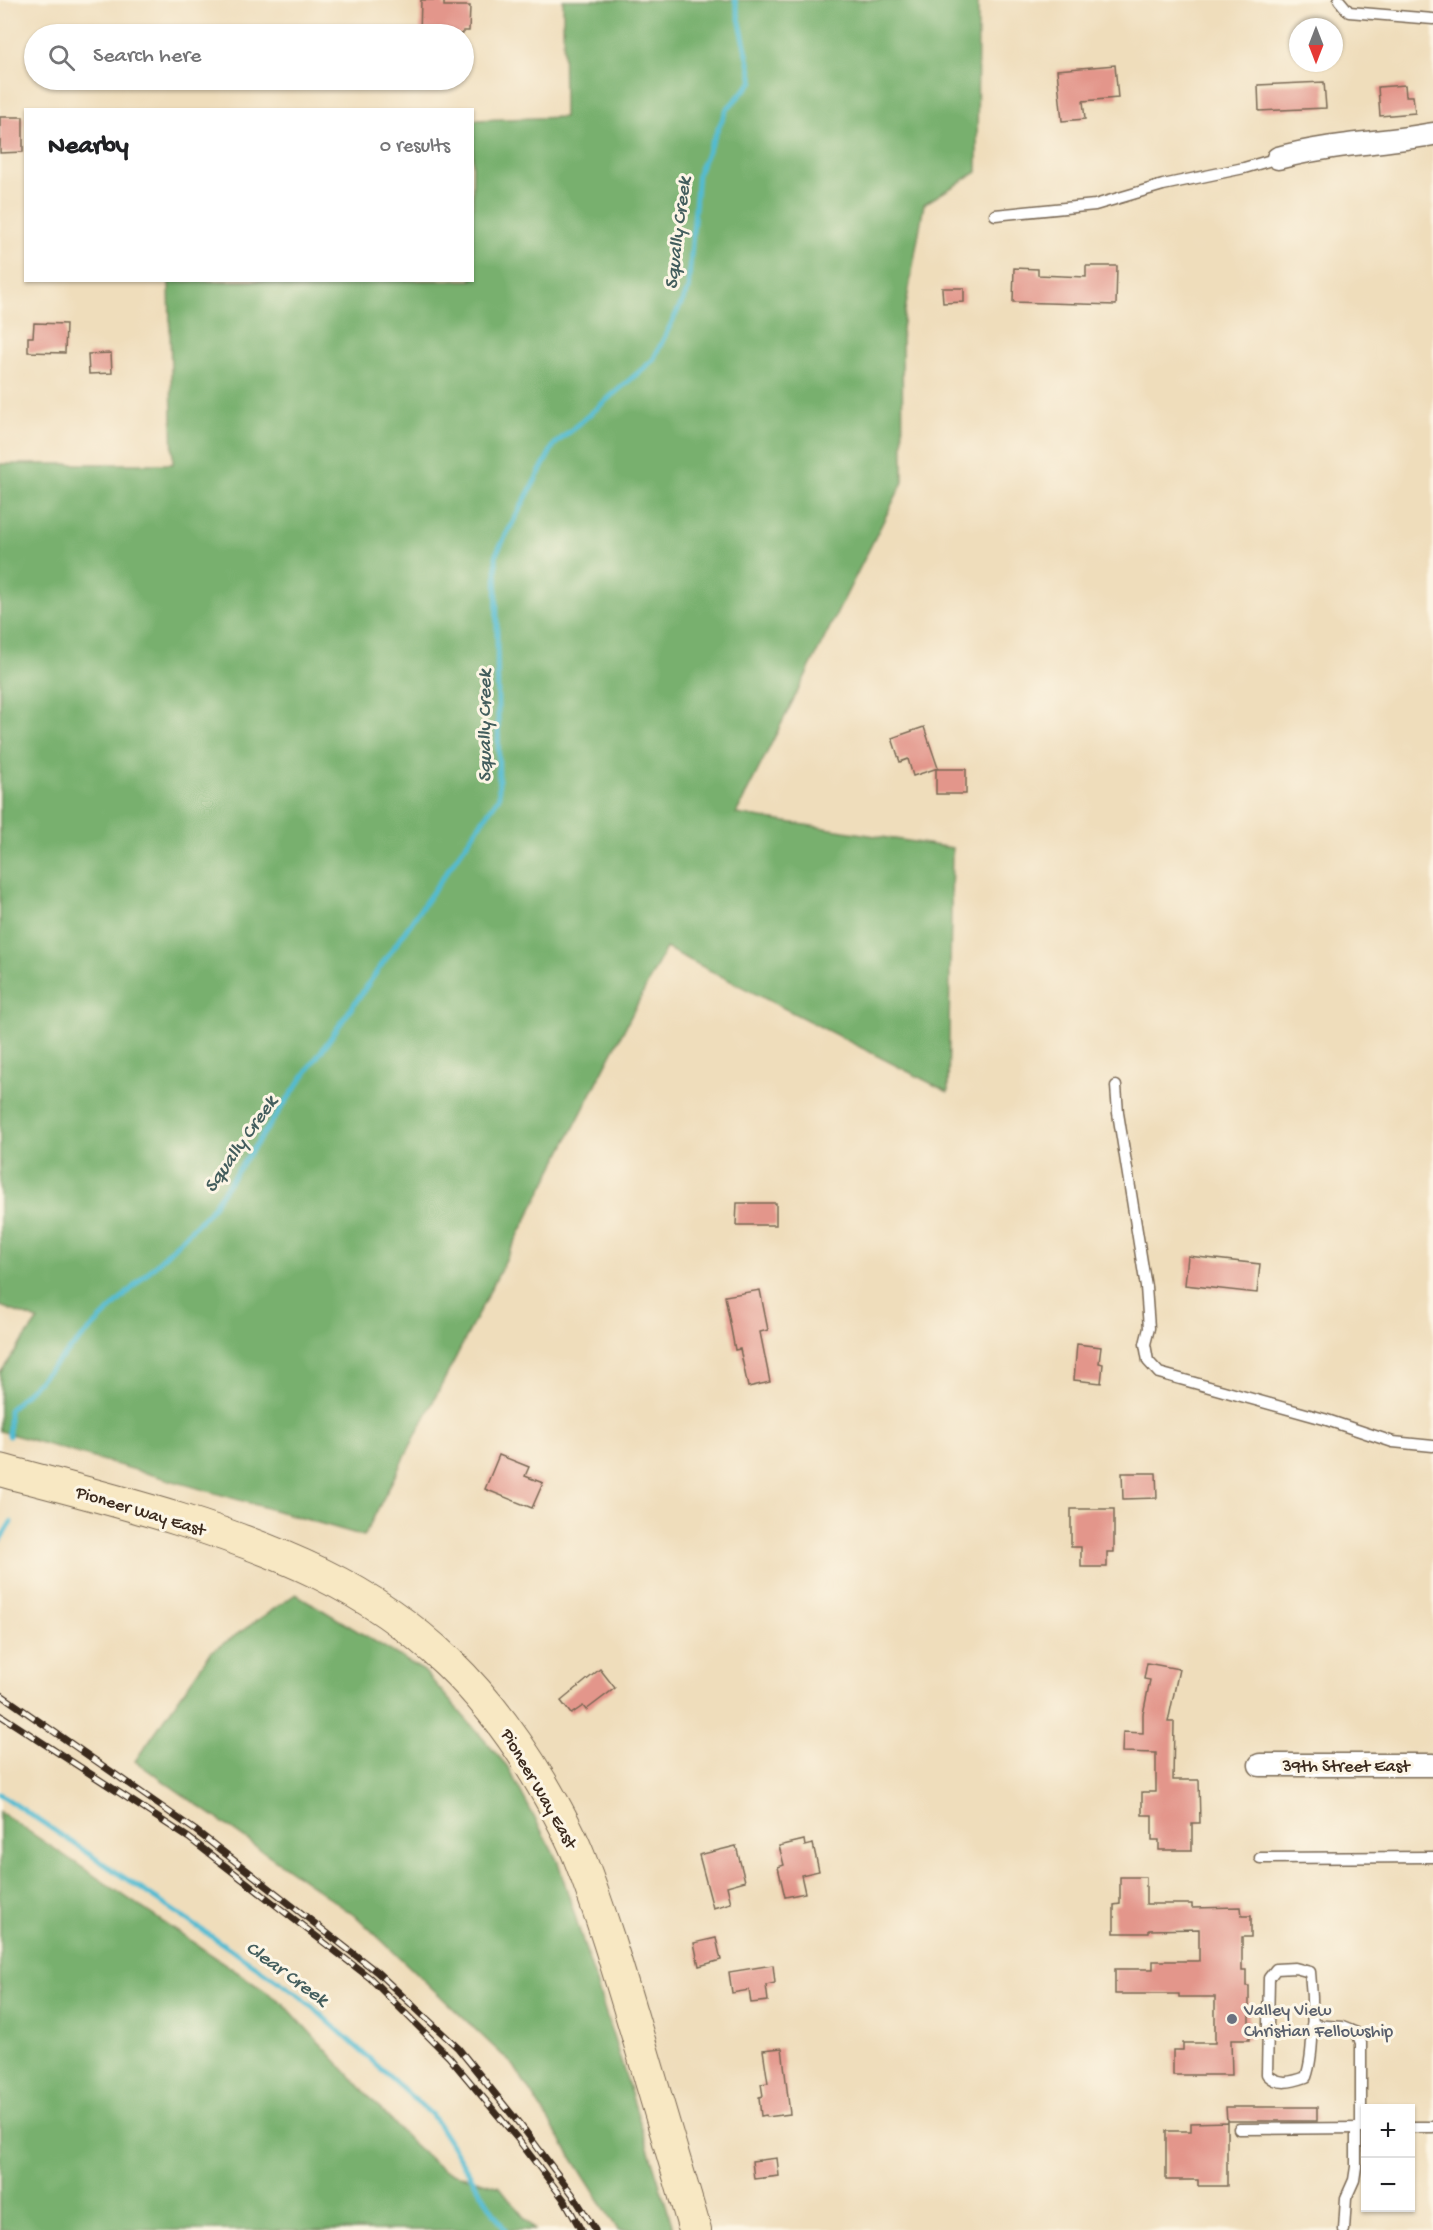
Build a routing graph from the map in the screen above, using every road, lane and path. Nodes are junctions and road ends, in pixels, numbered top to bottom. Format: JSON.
{"nodes":[{"id":1,"x":1339,"y":0,"type":"edge"},
{"id":2,"x":1433,"y":19,"type":"edge"},
{"id":3,"x":1433,"y":134,"type":"edge"},
{"id":4,"x":1278,"y":158,"type":"joint"},
{"id":5,"x":995,"y":215,"type":"dead end"},
{"id":6,"x":1116,"y":1086,"type":"dead end"},
{"id":7,"x":1433,"y":1446,"type":"edge"},
{"id":8,"x":0,"y":1470,"type":"edge"},
{"id":9,"x":1260,"y":1765,"type":"dead end"},
{"id":10,"x":1433,"y":1765,"type":"edge"},
{"id":11,"x":1433,"y":1857,"type":"edge"},
{"id":12,"x":1260,"y":1858,"type":"dead end"},
{"id":13,"x":1312,"y":2025,"type":"junction"},
{"id":14,"x":1361,"y":2104,"type":"edge"},
{"id":15,"x":1415,"y":2127,"type":"edge"},
{"id":16,"x":1433,"y":2127,"type":"edge"},
{"id":17,"x":1361,"y":2128,"type":"edge"},
{"id":18,"x":1239,"y":2129,"type":"dead end"},
{"id":19,"x":695,"y":2230,"type":"edge"},
{"id":20,"x":1344,"y":2230,"type":"edge"}],
"edges":[{"from":1,"to":2,"type":"lane"},
{"from":3,"to":4,"type":"street"},
{"from":4,"to":5,"type":"lane"},
{"from":6,"to":7,"type":"lane"},
{"from":8,"to":19,"type":"main road","name":"Pioneer Way East"},
{"from":9,"to":10,"type":"street","name":"39th Street East"},
{"from":11,"to":12,"type":"lane"},
{"from":13,"to":13,"type":"lane"},
{"from":13,"to":14,"type":"lane"},
{"from":15,"to":16,"type":"lane"},
{"from":17,"to":18,"type":"lane"},
{"from":17,"to":20,"type":"lane"}]}
